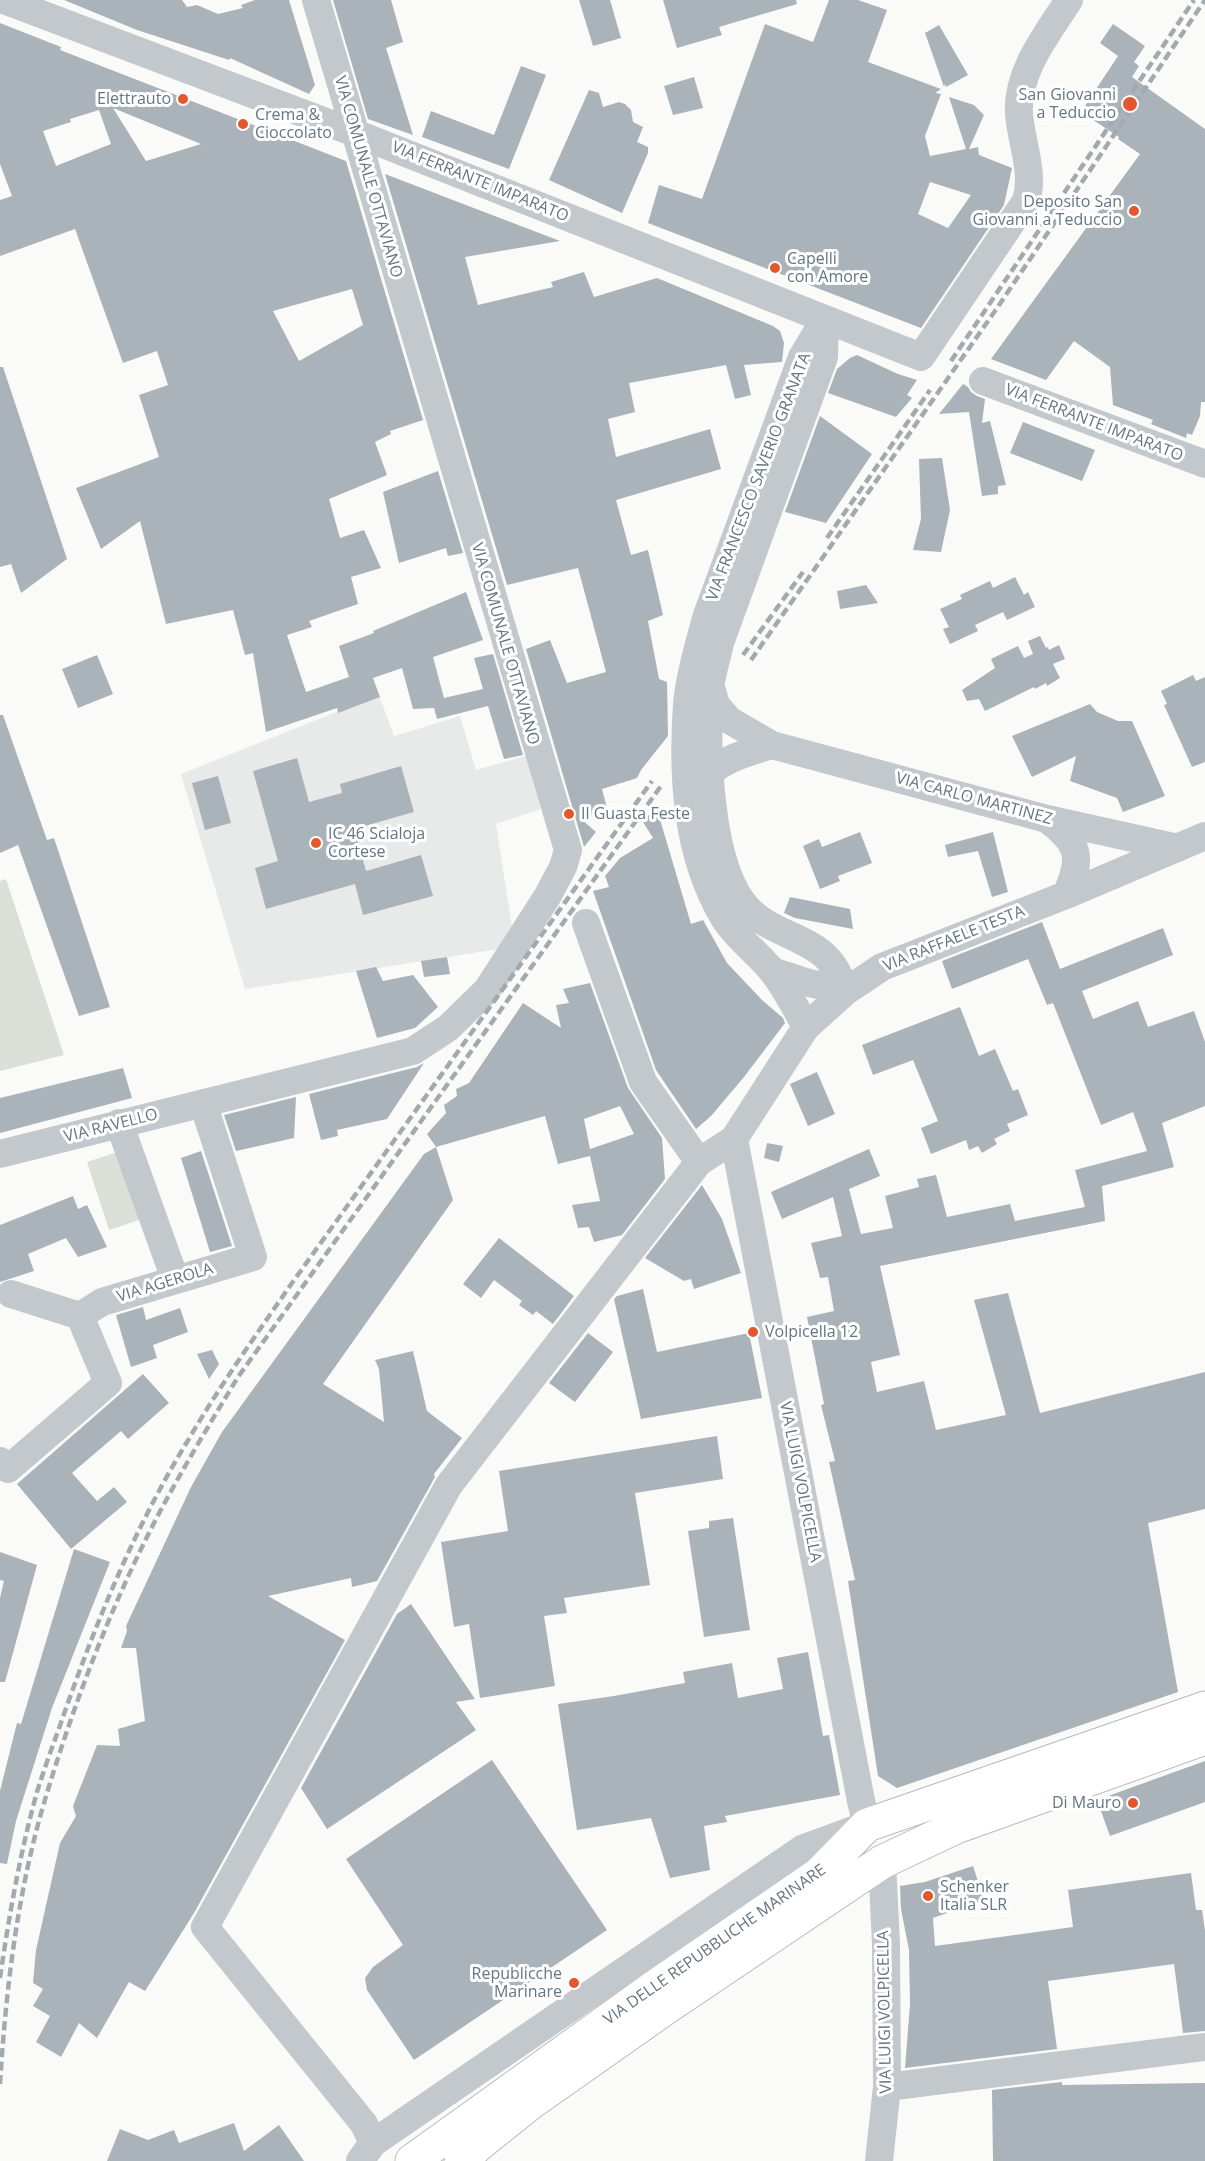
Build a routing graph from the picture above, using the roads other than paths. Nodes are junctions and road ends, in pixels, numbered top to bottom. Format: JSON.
{"nodes":[{"id":1,"x":4,"y":0,"type":"edge"},
{"id":2,"x":316,"y":0,"type":"edge"},
{"id":3,"x":1069,"y":0,"type":"edge"},
{"id":4,"x":355,"y":133,"type":"junction"},
{"id":5,"x":825,"y":318,"type":"junction"},
{"id":6,"x":983,"y":381,"type":"dead end"},
{"id":7,"x":1205,"y":464,"type":"edge"},
{"id":8,"x":710,"y":686,"type":"junction"},
{"id":9,"x":772,"y":745,"type":"junction"},
{"id":10,"x":709,"y":772,"type":"junction"},
{"id":11,"x":687,"y":805,"type":"junction"},
{"id":12,"x":1047,"y":819,"type":"junction"},
{"id":13,"x":1205,"y":836,"type":"edge"},
{"id":14,"x":1178,"y":848,"type":"junction"},
{"id":15,"x":1066,"y":895,"type":"junction"},
{"id":16,"x":586,"y":923,"type":"dead end"},
{"id":17,"x":772,"y":971,"type":"junction"},
{"id":18,"x":846,"y":991,"type":"junction"},
{"id":19,"x":806,"y":1027,"type":"junction"},
{"id":20,"x":213,"y":1101,"type":"junction"},
{"id":21,"x":119,"y":1124,"type":"junction"},
{"id":22,"x":734,"y":1139,"type":"junction"},
{"id":23,"x":0,"y":1154,"type":"edge"},
{"id":24,"x":699,"y":1162,"type":"junction"},
{"id":25,"x":175,"y":1279,"type":"junction"},
{"id":26,"x":11,"y":1294,"type":"dead end"},
{"id":27,"x":80,"y":1316,"type":"junction"},
{"id":28,"x":0,"y":1461,"type":"edge"},
{"id":29,"x":1205,"y":1708,"type":"edge"},
{"id":30,"x":1205,"y":1738,"type":"edge"},
{"id":31,"x":867,"y":1825,"type":"junction"},
{"id":32,"x":882,"y":1862,"type":"junction"},
{"id":33,"x":1205,"y":2047,"type":"edge"},
{"id":34,"x":887,"y":2087,"type":"junction"},
{"id":35,"x":366,"y":2152,"type":"edge"},
{"id":36,"x":412,"y":2161,"type":"edge"},
{"id":37,"x":461,"y":2161,"type":"edge"},
{"id":38,"x":879,"y":2161,"type":"edge"}],
"edges":[{"from":1,"to":4,"type":"street","name":"VIA FERRANTE IMPARATO"},
{"from":2,"to":4,"type":"street","name":"VIA COMUNALE OTTAVIANO"},
{"from":3,"to":5,"type":"street","name":"VIA FERRANTE IMPARATO"},
{"from":4,"to":5,"type":"street","name":"VIA FERRANTE IMPARATO"},
{"from":4,"to":20,"type":"street","name":"VIA COMUNALE OTTAVIANO"},
{"from":5,"to":8,"type":"street","name":"VIA FRANCESCO SAVERIO GRANATA"},
{"from":5,"to":11,"type":"street","name":"VIA FRANCESCO SAVERIO GRANATA"},
{"from":6,"to":7,"type":"street","name":"VIA FERRANTE IMPARATO"},
{"from":8,"to":9,"type":"street","name":"VIA CARLO MARTINEZ"},
{"from":8,"to":10,"type":"street","name":"VIA FRANCESCO SAVERIO GRANATA"},
{"from":9,"to":10,"type":"street"},
{"from":9,"to":12,"type":"street","name":"VIA CARLO MARTINEZ"},
{"from":10,"to":11,"type":"street"},
{"from":10,"to":18,"type":"street","name":"VIA FRANCESCO SAVERIO GRANATA"},
{"from":11,"to":17,"type":"street","name":"VIA FRANCESCO SAVERIO GRANATA"},
{"from":12,"to":14,"type":"street","name":"VIA CARLO MARTINEZ"},
{"from":12,"to":15,"type":"street"},
{"from":13,"to":14,"type":"street","name":"VIA RAFFAELE TESTA"},
{"from":14,"to":15,"type":"street","name":"VIA RAFFAELE TESTA"},
{"from":15,"to":18,"type":"street","name":"VIA RAFFAELE TESTA"},
{"from":16,"to":24,"type":"street"},
{"from":17,"to":18,"type":"street"},
{"from":17,"to":19,"type":"street","name":"VIA FRANCESCO SAVERIO GRANATA"},
{"from":18,"to":19,"type":"street","name":"VIA RAFFAELE TESTA"},
{"from":19,"to":22,"type":"street","name":"VIA RAFFAELE TESTA"},
{"from":20,"to":21,"type":"street","name":"VIA RAVELLO"},
{"from":20,"to":25,"type":"street","name":"VIA AGEROLA"},
{"from":21,"to":23,"type":"street","name":"VIA RAVELLO"},
{"from":21,"to":25,"type":"street"},
{"from":22,"to":24,"type":"street"},
{"from":22,"to":31,"type":"street","name":"VIA LUIGI VOLPICELLA"},
{"from":24,"to":35,"type":"street"},
{"from":25,"to":27,"type":"street","name":"VIA AGEROLA"},
{"from":26,"to":27,"type":"street"},
{"from":27,"to":28,"type":"street"},
{"from":29,"to":31,"type":"main road","name":"VIA DELLE REPUBBLICHE MARINARE"},
{"from":30,"to":32,"type":"main road","name":"VIA DELLE REPUBBLICHE MARINARE"},
{"from":31,"to":35,"type":"street"},
{"from":31,"to":36,"type":"main road","name":"VIA DELLE REPUBBLICHE MARINARE"},
{"from":32,"to":34,"type":"street","name":"VIA LUIGI VOLPICELLA"},
{"from":32,"to":37,"type":"main road","name":"VIA DELLE REPUBBLICHE MARINARE"},
{"from":33,"to":34,"type":"street"},
{"from":34,"to":38,"type":"street","name":"VIA LUIGI VOLPICELLA"}]}
